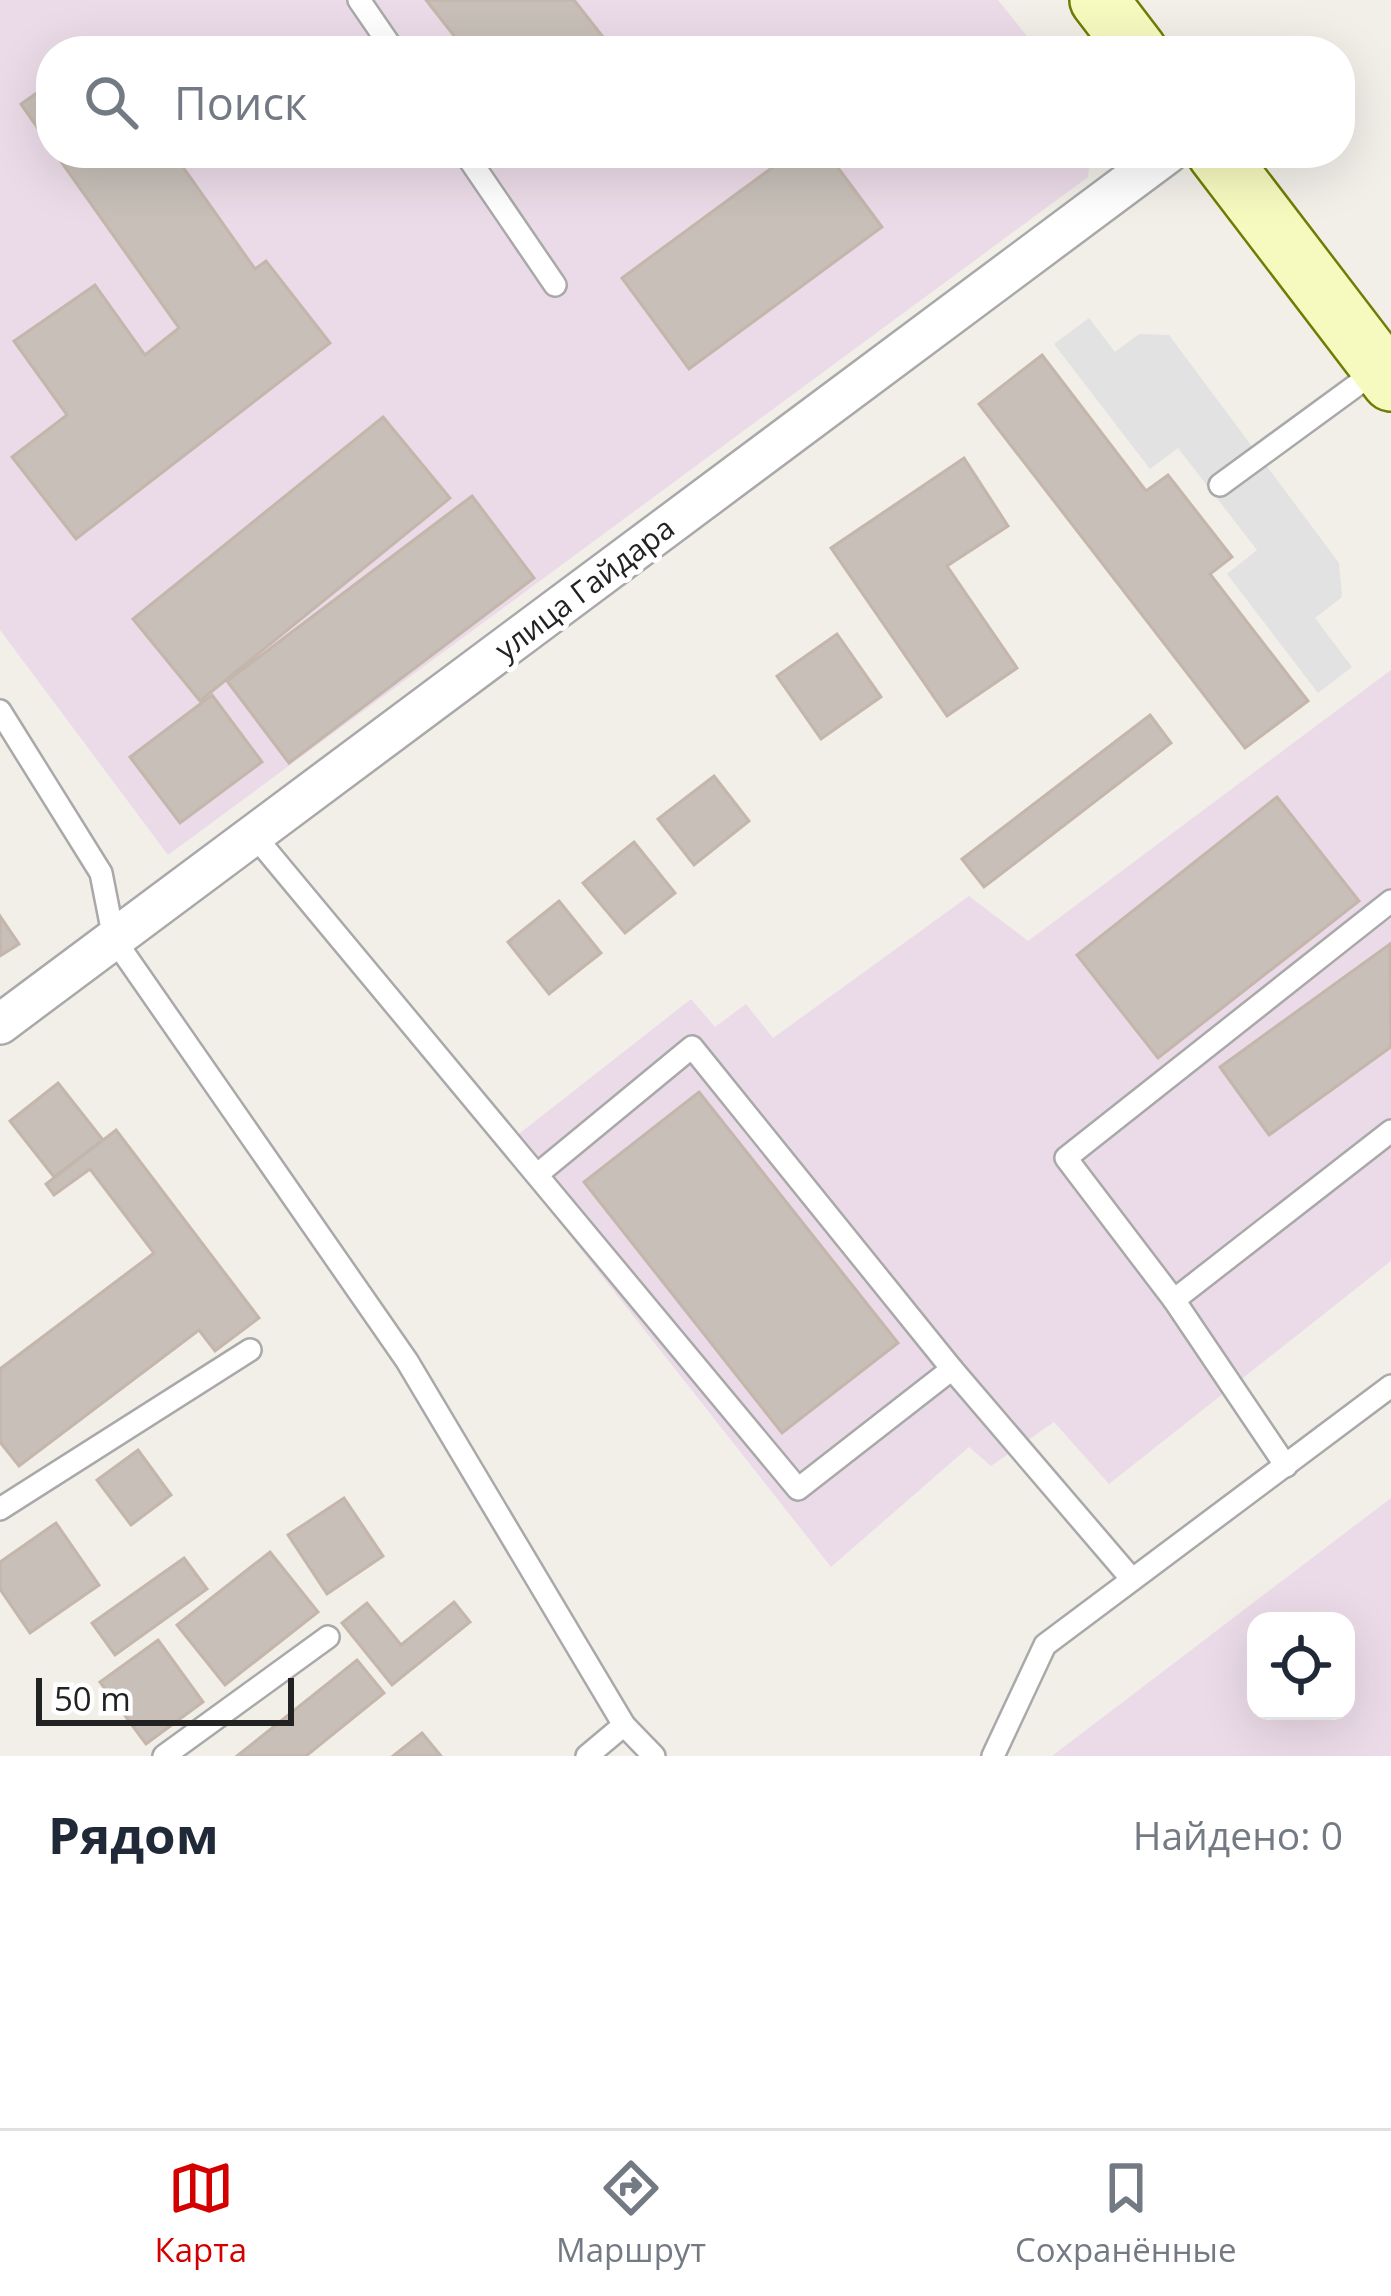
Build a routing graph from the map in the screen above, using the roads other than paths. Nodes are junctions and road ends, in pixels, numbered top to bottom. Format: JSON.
{"nodes":[{"id":1,"x":359,"y":0,"type":"edge"},
{"id":2,"x":1100,"y":0,"type":"edge"},
{"id":3,"x":384,"y":36,"type":"edge"},
{"id":4,"x":1127,"y":36,"type":"edge"},
{"id":5,"x":475,"y":168,"type":"edge"},
{"id":6,"x":1148,"y":168,"type":"edge"},
{"id":7,"x":1228,"y":168,"type":"edge"},
{"id":8,"x":555,"y":285,"type":"dead end"},
{"id":9,"x":1382,"y":358,"type":"edge"},
{"id":10,"x":1220,"y":485,"type":"dead end"},
{"id":11,"x":0,"y":711,"type":"edge"},
{"id":12,"x":253,"y":834,"type":"junction"},
{"id":13,"x":1391,"y":902,"type":"edge"},
{"id":14,"x":114,"y":939,"type":"junction"},
{"id":15,"x":0,"y":1024,"type":"edge"},
{"id":16,"x":1391,"y":1131,"type":"edge"},
{"id":17,"x":539,"y":1173,"type":"junction"},
{"id":18,"x":1174,"y":1300,"type":"junction"},
{"id":19,"x":250,"y":1350,"type":"dead end"},
{"id":20,"x":952,"y":1370,"type":"junction"},
{"id":21,"x":1391,"y":1386,"type":"edge"},
{"id":22,"x":1286,"y":1466,"type":"junction"},
{"id":23,"x":0,"y":1509,"type":"edge"},
{"id":24,"x":1130,"y":1577,"type":"junction"},
{"id":25,"x":328,"y":1637,"type":"dead end"},
{"id":26,"x":625,"y":1725,"type":"junction"},
{"id":27,"x":164,"y":1756,"type":"edge"},
{"id":28,"x":587,"y":1756,"type":"edge"},
{"id":29,"x":654,"y":1756,"type":"edge"},
{"id":30,"x":993,"y":1756,"type":"edge"}],
"edges":[{"from":1,"to":3,"type":"lane"},
{"from":2,"to":4,"type":"main road"},
{"from":5,"to":8,"type":"lane"},
{"from":6,"to":12,"type":"street","name":"улица Гайдара"},
{"from":7,"to":9,"type":"main road"},
{"from":9,"to":10,"type":"lane"},
{"from":11,"to":14,"type":"lane"},
{"from":12,"to":14,"type":"street","name":"улица Гайдара"},
{"from":12,"to":17,"type":"lane"},
{"from":13,"to":18,"type":"lane"},
{"from":14,"to":15,"type":"street","name":"улица Гайдара"},
{"from":14,"to":26,"type":"lane"},
{"from":16,"to":18,"type":"lane"},
{"from":17,"to":20,"type":"lane"},
{"from":17,"to":20,"type":"lane"},
{"from":18,"to":22,"type":"lane"},
{"from":19,"to":23,"type":"lane"},
{"from":20,"to":24,"type":"lane"},
{"from":21,"to":22,"type":"lane"},
{"from":22,"to":24,"type":"lane"},
{"from":24,"to":30,"type":"lane"},
{"from":25,"to":27,"type":"lane"},
{"from":26,"to":28,"type":"lane"},
{"from":26,"to":29,"type":"lane"}]}
